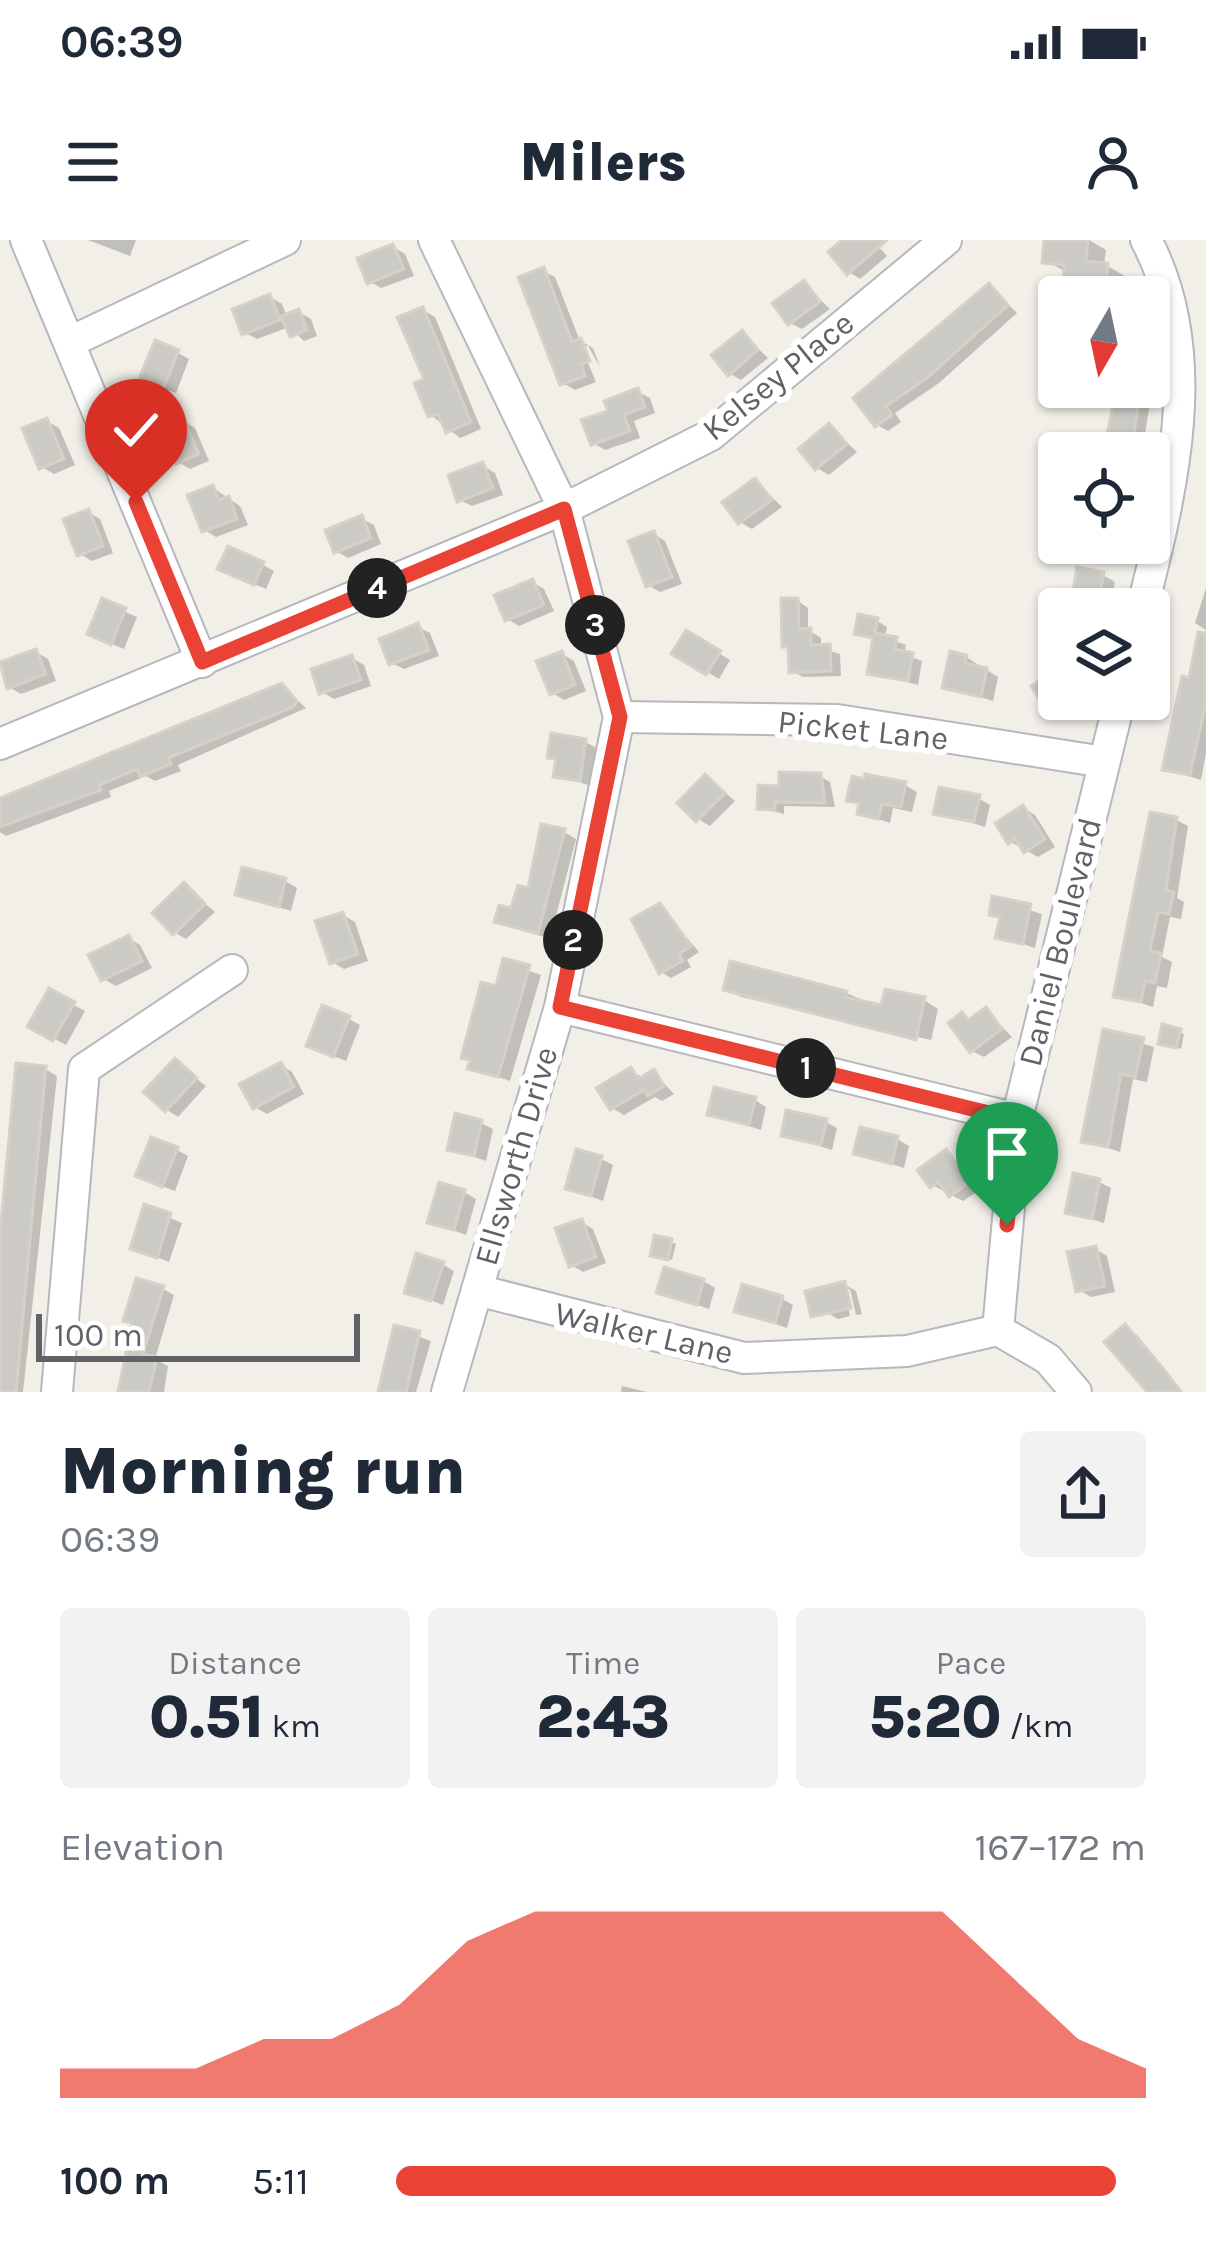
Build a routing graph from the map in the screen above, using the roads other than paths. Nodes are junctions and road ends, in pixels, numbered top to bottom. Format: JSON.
{"nodes":[{"id":1,"x":26,"y":240,"type":"edge"},
{"id":2,"x":284,"y":240,"type":"edge"},
{"id":3,"x":434,"y":240,"type":"edge"},
{"id":4,"x":946,"y":240,"type":"edge"},
{"id":5,"x":1146,"y":240,"type":"edge"},
{"id":6,"x":70,"y":342,"type":"junction"},
{"id":7,"x":564,"y":509,"type":"junction"},
{"id":8,"x":1147,"y":588,"type":"edge"},
{"id":9,"x":202,"y":662,"type":"junction"},
{"id":10,"x":620,"y":717,"type":"junction"},
{"id":11,"x":1115,"y":720,"type":"edge"},
{"id":12,"x":0,"y":743,"type":"edge"},
{"id":13,"x":1104,"y":762,"type":"junction"},
{"id":14,"x":232,"y":970,"type":"dead end"},
{"id":15,"x":560,"y":1007,"type":"junction"},
{"id":16,"x":1017,"y":1120,"type":"junction"},
{"id":17,"x":477,"y":1290,"type":"junction"},
{"id":18,"x":998,"y":1330,"type":"junction"},
{"id":19,"x":57,"y":1392,"type":"edge"},
{"id":20,"x":447,"y":1392,"type":"edge"},
{"id":21,"x":1076,"y":1392,"type":"edge"}],
"edges":[{"from":1,"to":6,"type":"street"},
{"from":2,"to":6,"type":"street"},
{"from":3,"to":7,"type":"street","name":"Ellsworth Drive"},
{"from":4,"to":7,"type":"street","name":"Kelsey Place"},
{"from":5,"to":8,"type":"street"},
{"from":6,"to":9,"type":"street"},
{"from":7,"to":9,"type":"street","name":"Kelsey Place"},
{"from":7,"to":10,"type":"street","name":"Ellsworth Drive"},
{"from":9,"to":12,"type":"street","name":"Kelsey Place"},
{"from":10,"to":13,"type":"street","name":"Picket Lane"},
{"from":10,"to":15,"type":"street","name":"Ellsworth Drive"},
{"from":11,"to":13,"type":"street","name":"Daniel Boulevard"},
{"from":13,"to":16,"type":"street","name":"Daniel Boulevard"},
{"from":14,"to":19,"type":"street"},
{"from":15,"to":16,"type":"street"},
{"from":15,"to":17,"type":"street","name":"Ellsworth Drive"},
{"from":16,"to":18,"type":"street","name":"Daniel Boulevard"},
{"from":17,"to":18,"type":"street","name":"Walker Lane"},
{"from":17,"to":20,"type":"street","name":"Ellsworth Drive"},
{"from":18,"to":21,"type":"street"}]}
